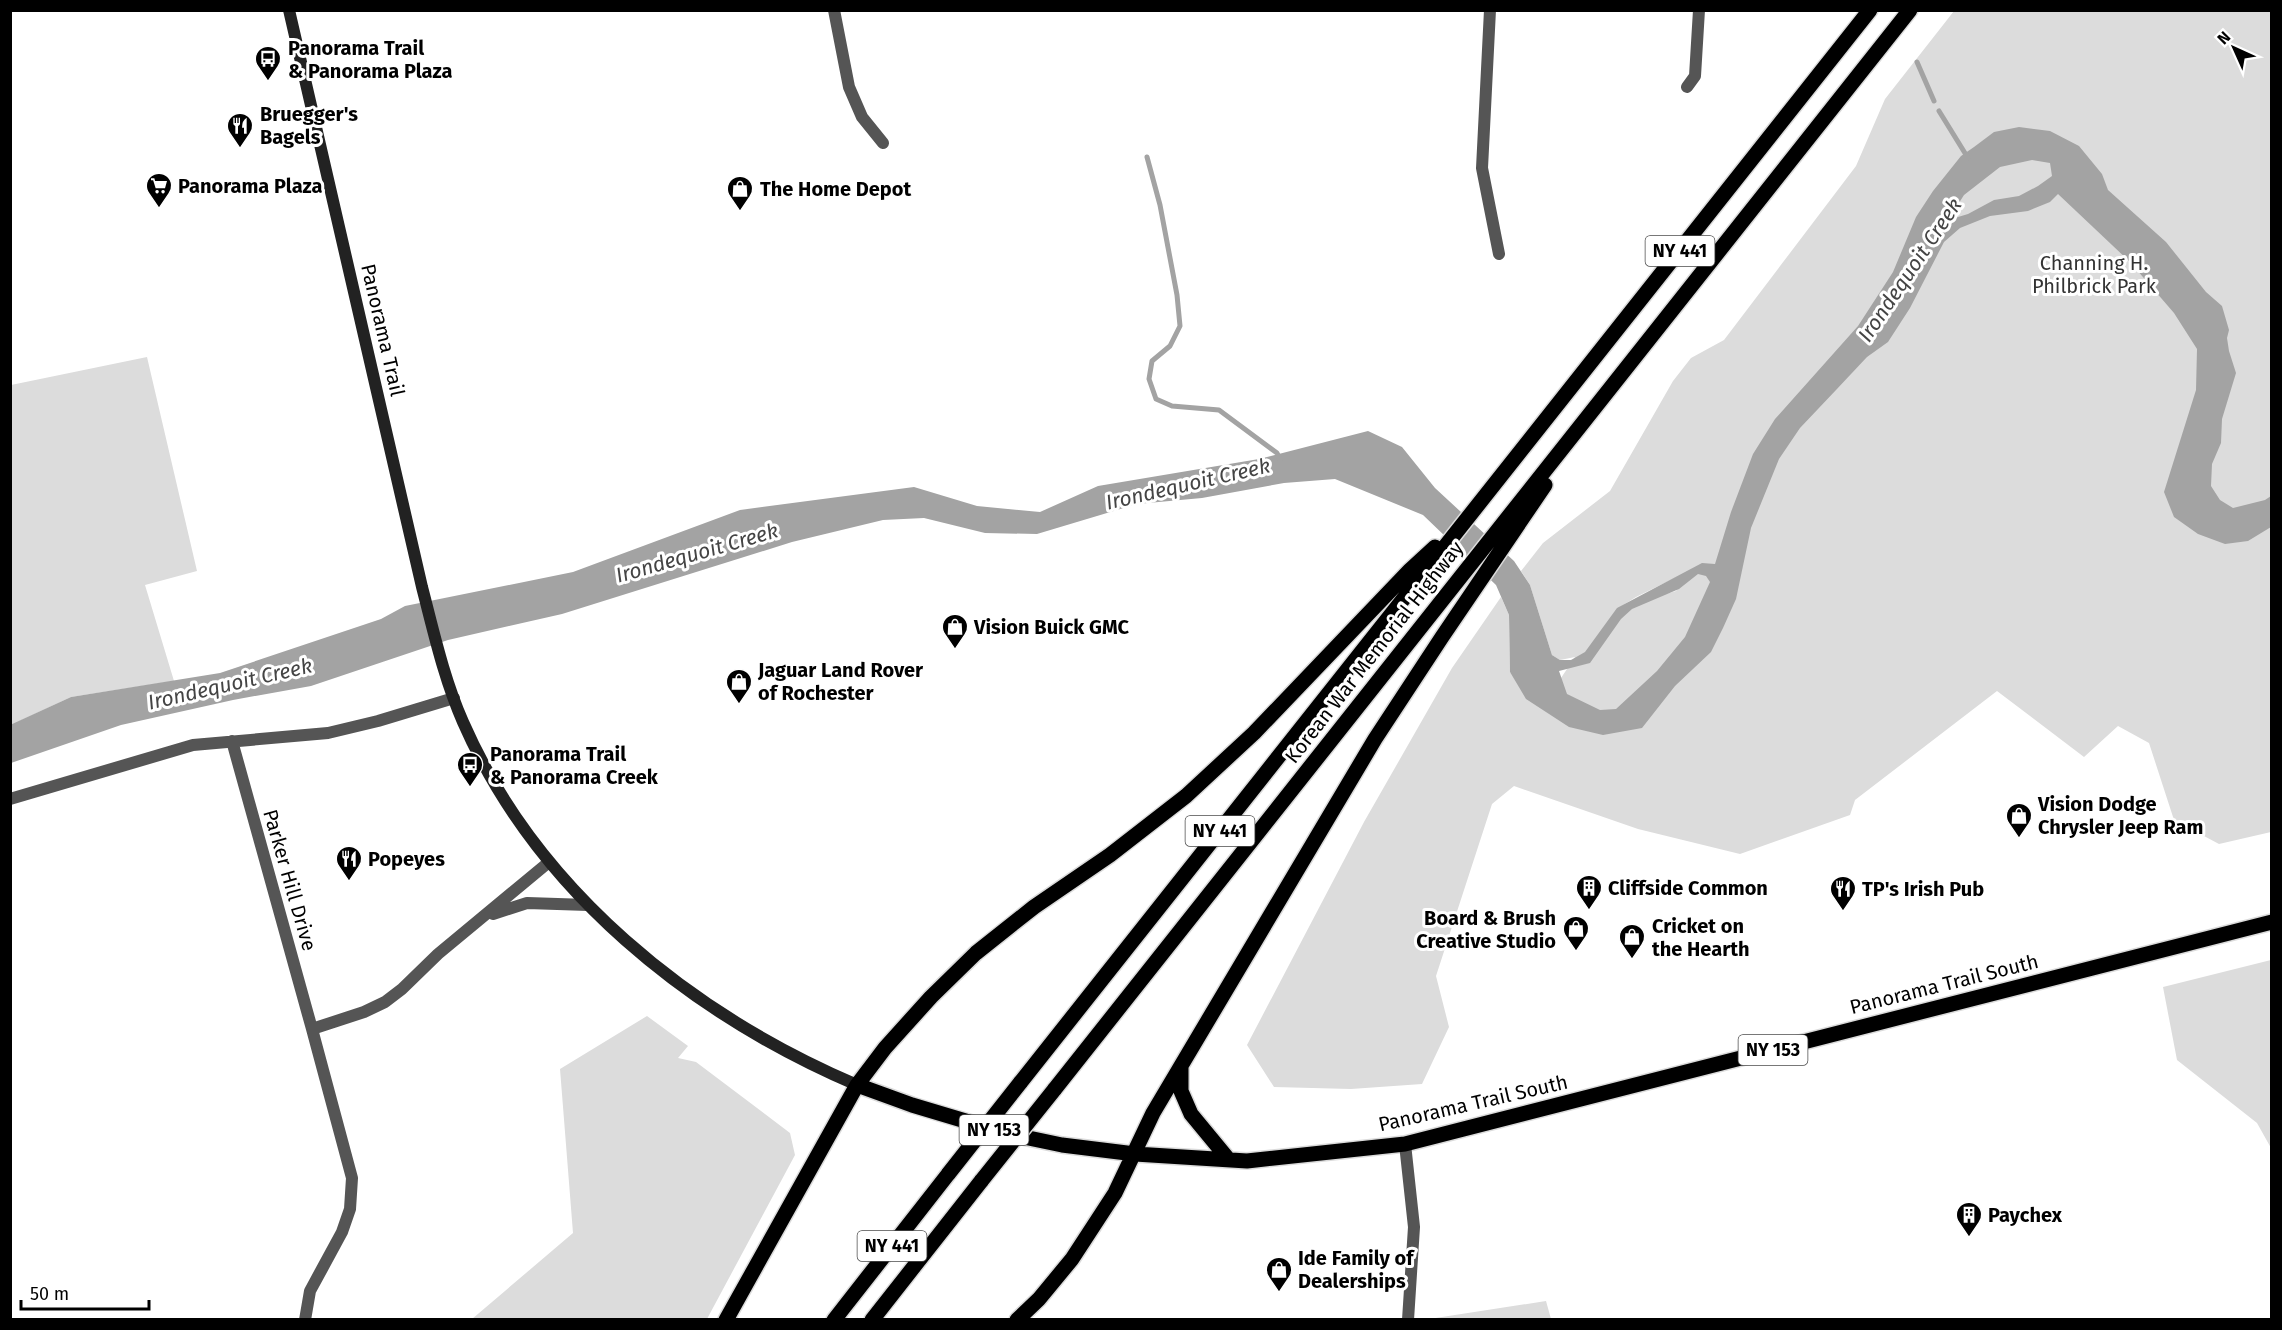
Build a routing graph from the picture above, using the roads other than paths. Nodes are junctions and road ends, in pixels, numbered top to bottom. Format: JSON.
{"nodes":[{"id":1,"x":289,"y":10,"type":"edge"},
{"id":2,"x":834,"y":10,"type":"edge"},
{"id":3,"x":1490,"y":10,"type":"edge"},
{"id":4,"x":1699,"y":10,"type":"edge"},
{"id":5,"x":1870,"y":10,"type":"edge"},
{"id":6,"x":1910,"y":10,"type":"edge"},
{"id":7,"x":1687,"y":87,"type":"dead end"},
{"id":8,"x":883,"y":143,"type":"dead end"},
{"id":9,"x":1499,"y":254,"type":"dead end"},
{"id":10,"x":1519,"y":513,"type":"junction"},
{"id":11,"x":1415,"y":575,"type":"junction"},
{"id":12,"x":440,"y":658,"type":"joint"},
{"id":13,"x":454,"y":698,"type":"junction"},
{"id":14,"x":232,"y":741,"type":"junction"},
{"id":15,"x":10,"y":799,"type":"edge"},
{"id":16,"x":549,"y":862,"type":"junction"},
{"id":17,"x":588,"y":905,"type":"junction"},
{"id":18,"x":486,"y":916,"type":"junction"},
{"id":19,"x":2271,"y":921,"type":"edge"},
{"id":20,"x":312,"y":1029,"type":"junction"},
{"id":21,"x":1181,"y":1066,"type":"junction"},
{"id":22,"x":857,"y":1085,"type":"junction"},
{"id":23,"x":1405,"y":1144,"type":"junction"},
{"id":24,"x":1135,"y":1154,"type":"junction"},
{"id":25,"x":1229,"y":1160,"type":"junction"},
{"id":26,"x":305,"y":1320,"type":"edge"},
{"id":27,"x":726,"y":1320,"type":"edge"},
{"id":28,"x":834,"y":1320,"type":"edge"},
{"id":29,"x":872,"y":1320,"type":"edge"},
{"id":30,"x":1017,"y":1320,"type":"edge"},
{"id":31,"x":1408,"y":1320,"type":"edge"}],
"edges":[{"from":1,"to":12,"type":"main road","name":"Panorama Trail"},
{"from":2,"to":8,"type":"street"},
{"from":3,"to":9,"type":"street"},
{"from":4,"to":7,"type":"street"},
{"from":5,"to":11,"type":"main road","name":"Korean War Memorial Highway","number":"NY 441"},
{"from":6,"to":10,"type":"main road","number":"NY 441"},
{"from":10,"to":21,"type":"main road"},
{"from":10,"to":29,"type":"main road","name":"Korean War Memorial Highway","number":"NY 441","bridge":true},
{"from":11,"to":22,"type":"main road"},
{"from":11,"to":28,"type":"main road","name":"Korean War Memorial Highway","number":"NY 441","bridge":true},
{"from":12,"to":13,"type":"main road","name":"Panorama Trail South"},
{"from":13,"to":14,"type":"street"},
{"from":13,"to":16,"type":"main road","name":"Panorama Trail South"},
{"from":14,"to":15,"type":"street"},
{"from":14,"to":20,"type":"street","name":"Parker Hill Drive"},
{"from":16,"to":17,"type":"main road","name":"Panorama Trail South"},
{"from":16,"to":18,"type":"street"},
{"from":17,"to":18,"type":"street"},
{"from":17,"to":22,"type":"main road","name":"Panorama Trail South"},
{"from":18,"to":20,"type":"street"},
{"from":19,"to":23,"type":"main road","name":"Panorama Trail South","number":"NY 153"},
{"from":20,"to":26,"type":"street","name":"Parker Hill Drive"},
{"from":21,"to":24,"type":"main road"},
{"from":21,"to":25,"type":"main road"},
{"from":22,"to":24,"type":"main road","name":"Panorama Trail South","number":"NY 153"},
{"from":22,"to":27,"type":"main road"},
{"from":23,"to":25,"type":"main road","name":"Panorama Trail South","number":"NY 153"},
{"from":23,"to":31,"type":"street"},
{"from":24,"to":25,"type":"main road","name":"Panorama Trail South","number":"NY 153"},
{"from":24,"to":30,"type":"main road"}]}
